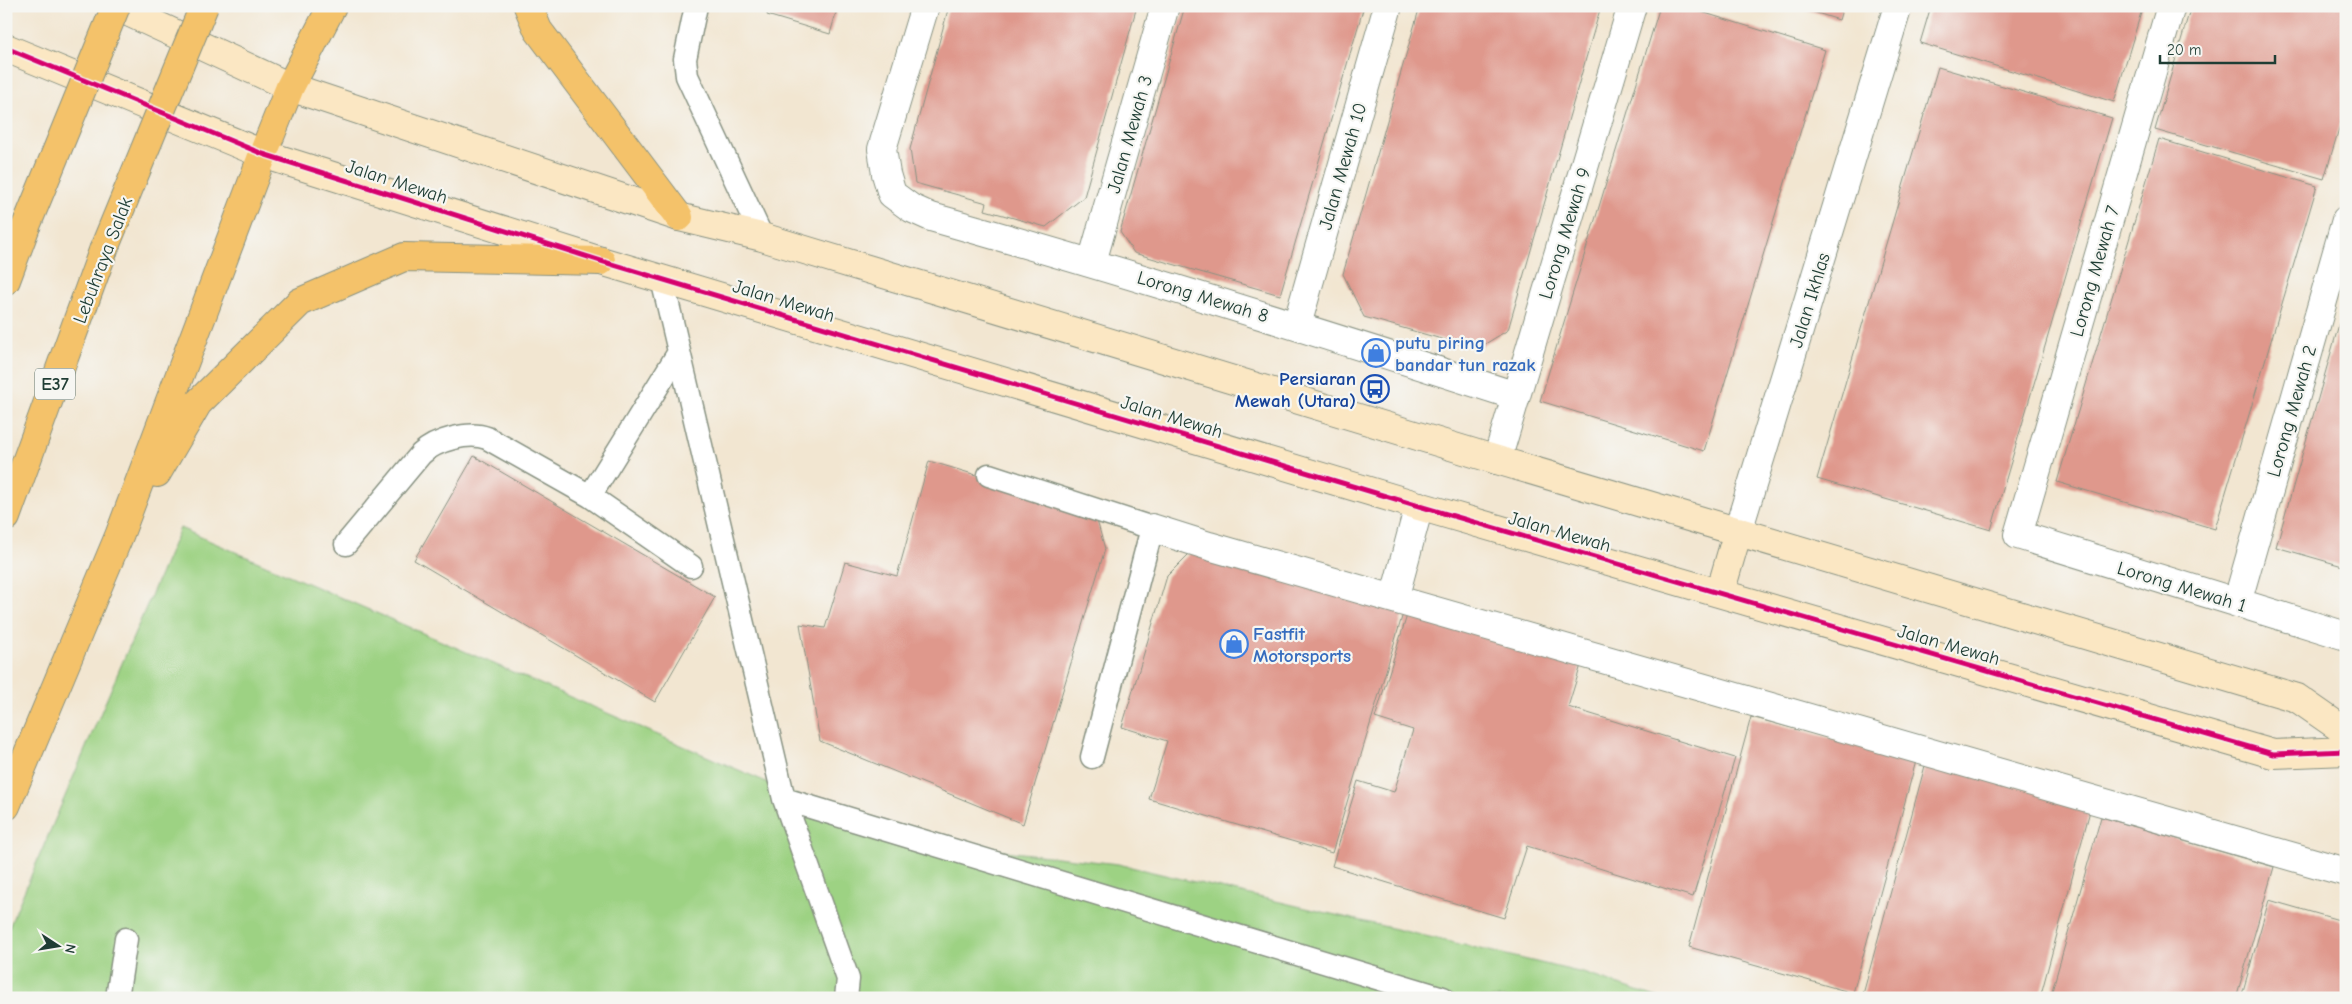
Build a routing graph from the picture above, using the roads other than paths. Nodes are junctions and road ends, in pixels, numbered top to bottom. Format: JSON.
{"nodes":[{"id":1,"x":115,"y":6,"type":"edge"},
{"id":2,"x":204,"y":6,"type":"edge"},
{"id":3,"x":332,"y":6,"type":"edge"},
{"id":4,"x":528,"y":6,"type":"edge"},
{"id":5,"x":696,"y":6,"type":"edge"},
{"id":6,"x":925,"y":6,"type":"edge"},
{"id":7,"x":1166,"y":6,"type":"edge"},
{"id":8,"x":1388,"y":6,"type":"edge"},
{"id":9,"x":1632,"y":6,"type":"edge"},
{"id":10,"x":1898,"y":6,"type":"edge"},
{"id":11,"x":2171,"y":6,"type":"edge"},
{"id":12,"x":6,"y":48,"type":"edge"},
{"id":13,"x":290,"y":87,"type":"junction"},
{"id":14,"x":262,"y":154,"type":"junction"},
{"id":15,"x":679,"y":217,"type":"junction"},
{"id":16,"x":2346,"y":220,"type":"edge"},
{"id":17,"x":762,"y":237,"type":"junction"},
{"id":18,"x":601,"y":261,"type":"junction"},
{"id":19,"x":1092,"y":262,"type":"junction"},
{"id":20,"x":662,"y":279,"type":"junction"},
{"id":21,"x":6,"y":280,"type":"edge"},
{"id":22,"x":1296,"y":325,"type":"junction"},
{"id":23,"x":679,"y":352,"type":"junction"},
{"id":24,"x":1516,"y":396,"type":"junction"},
{"id":25,"x":1497,"y":460,"type":"junction"},
{"id":26,"x":989,"y":475,"type":"dead end"},
{"id":27,"x":590,"y":496,"type":"junction"},
{"id":28,"x":1418,"y":506,"type":"junction"},
{"id":29,"x":6,"y":517,"type":"edge"},
{"id":30,"x":1152,"y":528,"type":"junction"},
{"id":31,"x":1738,"y":531,"type":"junction"},
{"id":32,"x":2018,"y":535,"type":"joint"},
{"id":33,"x":119,"y":536,"type":"junction"},
{"id":34,"x":346,"y":544,"type":"dead end"},
{"id":35,"x":691,"y":566,"type":"dead end"},
{"id":36,"x":1720,"y":593,"type":"junction"},
{"id":37,"x":1394,"y":599,"type":"junction"},
{"id":38,"x":2237,"y":603,"type":"junction"},
{"id":39,"x":2346,"y":636,"type":"edge"},
{"id":40,"x":2346,"y":732,"type":"edge"},
{"id":41,"x":2346,"y":751,"type":"edge"},
{"id":42,"x":1092,"y":757,"type":"dead end"},
{"id":43,"x":784,"y":799,"type":"junction"},
{"id":44,"x":6,"y":806,"type":"edge"},
{"id":45,"x":2346,"y":872,"type":"edge"},
{"id":46,"x":126,"y":940,"type":"dead end"},
{"id":47,"x":117,"y":998,"type":"edge"},
{"id":48,"x":846,"y":998,"type":"edge"},
{"id":49,"x":1443,"y":998,"type":"edge"}],
"edges":[{"from":1,"to":13,"type":"street"},
{"from":1,"to":21,"type":"highway","bridge":true},
{"from":2,"to":29,"type":"highway","name":"Lebuhraya Salak","number":"E37","bridge":true},
{"from":3,"to":13,"type":"highway"},
{"from":4,"to":15,"type":"highway"},
{"from":5,"to":17,"type":"lane"},
{"from":6,"to":19,"type":"street","name":"Lorong Mewah 8"},
{"from":7,"to":19,"type":"street","name":"Jalan Mewah 3"},
{"from":8,"to":22,"type":"street","name":"Jalan Mewah 10"},
{"from":9,"to":24,"type":"street","name":"Lorong Mewah 9"},
{"from":10,"to":31,"type":"street","name":"Jalan Ikhlas"},
{"from":11,"to":32,"type":"street","name":"Lorong Mewah 7"},
{"from":12,"to":14,"type":"street","name":"Jalan Mewah"},
{"from":13,"to":14,"type":"highway"},
{"from":13,"to":15,"type":"street"},
{"from":14,"to":18,"type":"street","name":"Jalan Mewah"},
{"from":14,"to":33,"type":"highway"},
{"from":15,"to":17,"type":"street"},
{"from":16,"to":38,"type":"street","name":"Lorong Mewah 2"},
{"from":17,"to":25,"type":"street"},
{"from":18,"to":20,"type":"street","name":"Jalan Mewah"},
{"from":18,"to":33,"type":"highway"},
{"from":19,"to":22,"type":"street","name":"Lorong Mewah 8"},
{"from":20,"to":23,"type":"lane"},
{"from":20,"to":28,"type":"street","name":"Jalan Mewah"},
{"from":22,"to":24,"type":"street","name":"Lorong Mewah 8"},
{"from":23,"to":27,"type":"lane"},
{"from":23,"to":43,"type":"lane"},
{"from":24,"to":25,"type":"street","name":"Lorong Mewah 9"},
{"from":25,"to":31,"type":"street"},
{"from":26,"to":30,"type":"lane"},
{"from":27,"to":34,"type":"lane"},
{"from":27,"to":35,"type":"lane"},
{"from":28,"to":36,"type":"street","name":"Jalan Mewah"},
{"from":28,"to":37,"type":"street"},
{"from":30,"to":37,"type":"street"},
{"from":30,"to":42,"type":"lane"},
{"from":31,"to":36,"type":"street","name":"Jalan Ikhlas"},
{"from":31,"to":40,"type":"street"},
{"from":32,"to":38,"type":"street","name":"Lorong Mewah 1"},
{"from":33,"to":44,"type":"highway"},
{"from":36,"to":41,"type":"street","name":"Jalan Mewah"},
{"from":37,"to":45,"type":"street"},
{"from":38,"to":39,"type":"street","name":"Lorong Mewah 1"},
{"from":43,"to":48,"type":"lane"},
{"from":43,"to":49,"type":"lane"},
{"from":46,"to":47,"type":"lane"}]}
